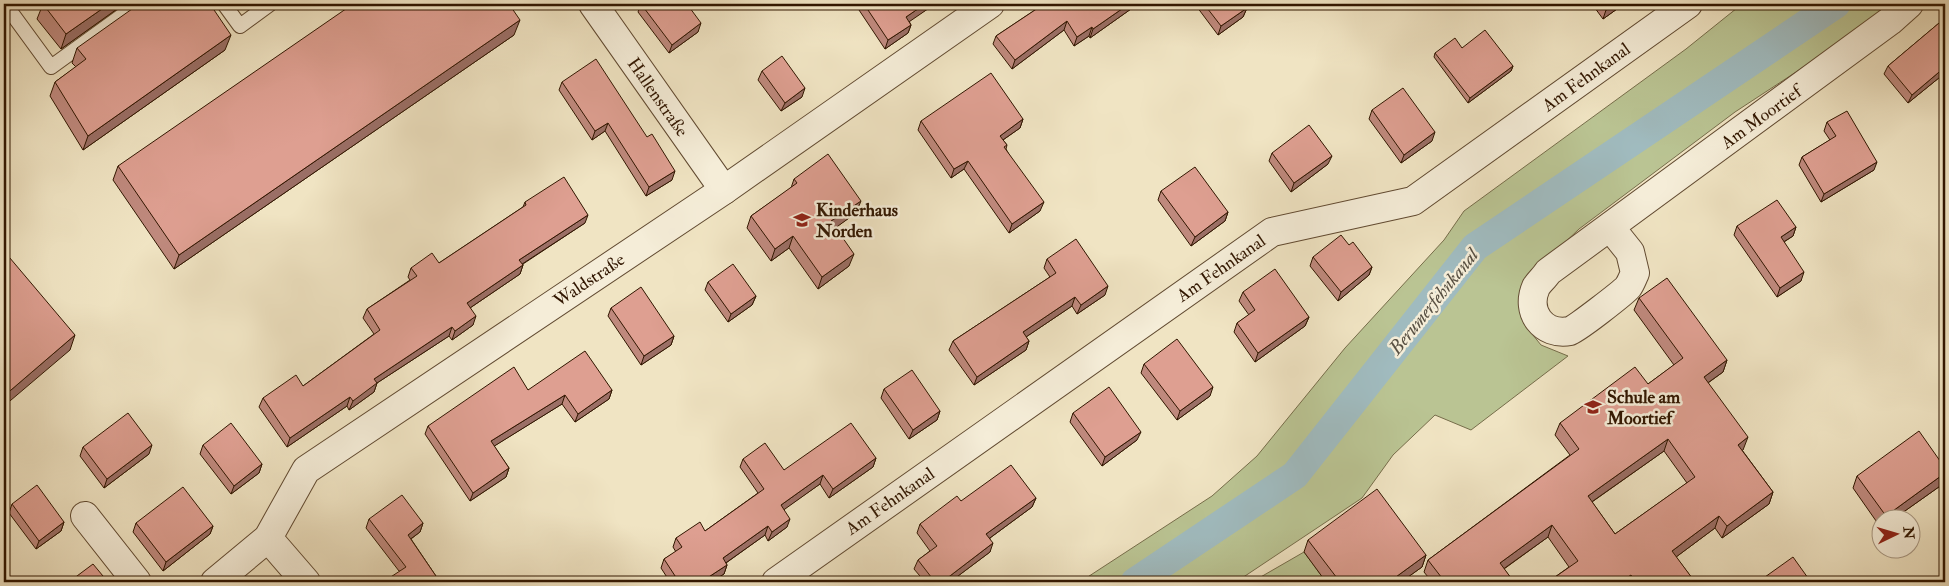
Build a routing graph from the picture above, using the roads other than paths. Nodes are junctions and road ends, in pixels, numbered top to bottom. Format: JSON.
{"nodes":[{"id":1,"x":5,"y":4,"type":"edge"},
{"id":2,"x":138,"y":4,"type":"edge"},
{"id":3,"x":224,"y":4,"type":"edge"},
{"id":4,"x":270,"y":4,"type":"edge"},
{"id":5,"x":593,"y":4,"type":"edge"},
{"id":6,"x":990,"y":4,"type":"edge"},
{"id":7,"x":1688,"y":4,"type":"edge"},
{"id":8,"x":1909,"y":4,"type":"edge"},
{"id":9,"x":724,"y":190,"type":"junction"},
{"id":10,"x":1610,"y":227,"type":"dead end"},
{"id":11,"x":85,"y":516,"type":"dead end"},
{"id":12,"x":268,"y":538,"type":"junction"},
{"id":13,"x":137,"y":582,"type":"edge"},
{"id":14,"x":215,"y":582,"type":"edge"},
{"id":15,"x":306,"y":582,"type":"edge"},
{"id":16,"x":776,"y":582,"type":"edge"}],
"edges":[{"from":1,"to":2,"type":"lane"},
{"from":3,"to":4,"type":"lane"},
{"from":5,"to":9,"type":"street","name":"Hallenstraße"},
{"from":6,"to":9,"type":"street","name":"Waldstraße"},
{"from":7,"to":16,"type":"street","name":"Am Fehnkanal"},
{"from":8,"to":10,"type":"street","name":"Am Moortief"},
{"from":9,"to":12,"type":"street","name":"Waldstraße"},
{"from":11,"to":13,"type":"street"},
{"from":12,"to":14,"type":"street","name":"Waldstraße"},
{"from":12,"to":15,"type":"street"}]}
